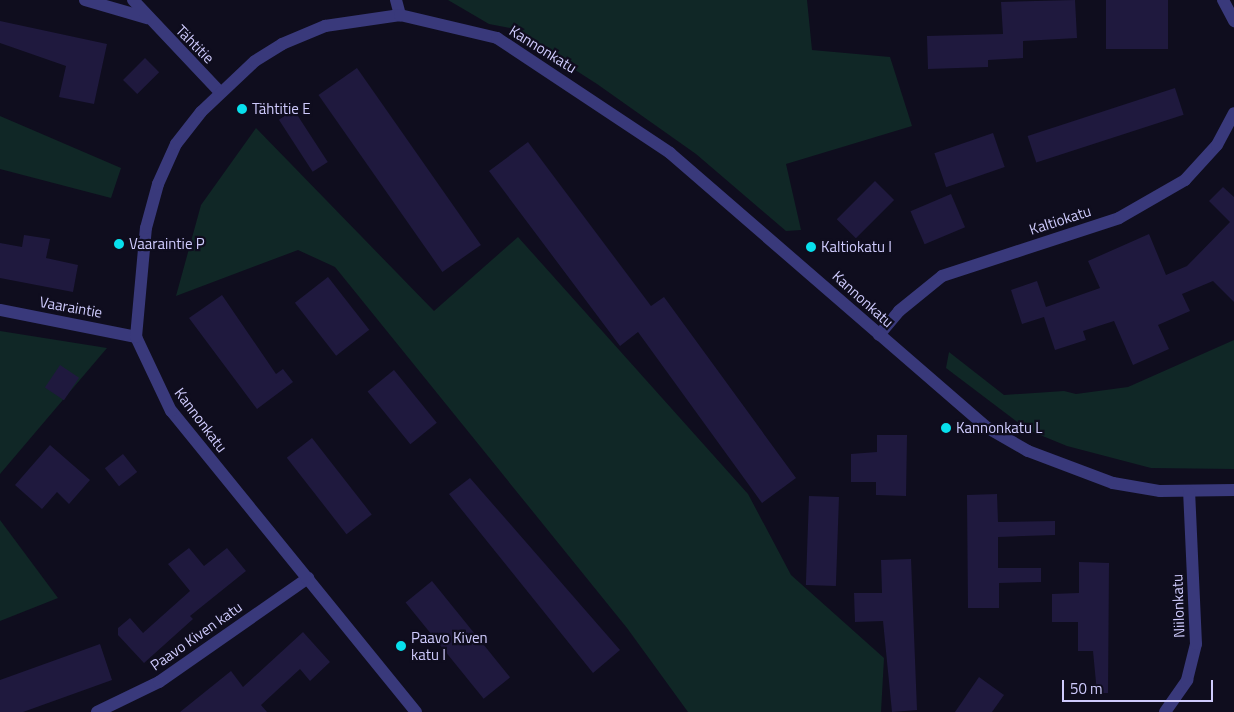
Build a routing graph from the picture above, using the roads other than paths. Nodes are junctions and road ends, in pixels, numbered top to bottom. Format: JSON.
{"nodes":[{"id":1,"x":85,"y":0,"type":"edge"},
{"id":2,"x":133,"y":0,"type":"edge"},
{"id":3,"x":396,"y":0,"type":"edge"},
{"id":4,"x":1223,"y":0,"type":"edge"},
{"id":5,"x":400,"y":15,"type":"junction"},
{"id":6,"x":147,"y":18,"type":"junction"},
{"id":7,"x":1234,"y":20,"type":"edge"},
{"id":8,"x":220,"y":92,"type":"junction"},
{"id":9,"x":1234,"y":113,"type":"edge"},
{"id":10,"x":0,"y":310,"type":"edge"},
{"id":11,"x":879,"y":336,"type":"junction"},
{"id":12,"x":136,"y":337,"type":"junction"},
{"id":13,"x":1234,"y":490,"type":"edge"},
{"id":14,"x":1189,"y":492,"type":"junction"},
{"id":15,"x":308,"y":578,"type":"junction"},
{"id":16,"x":97,"y":712,"type":"edge"},
{"id":17,"x":416,"y":712,"type":"edge"},
{"id":18,"x":1166,"y":712,"type":"edge"}],
"edges":[{"from":1,"to":6,"type":"street","name":"Tähtitie"},
{"from":2,"to":6,"type":"street","name":"Tähtitie"},
{"from":3,"to":5,"type":"street"},
{"from":4,"to":7,"type":"street"},
{"from":5,"to":8,"type":"street","name":"Kannonkatu"},
{"from":5,"to":11,"type":"street","name":"Kannonkatu"},
{"from":6,"to":8,"type":"street","name":"Tähtitie"},
{"from":8,"to":12,"type":"street","name":"Kannonkatu"},
{"from":9,"to":11,"type":"street","name":"Kaltiokatu"},
{"from":10,"to":12,"type":"street","name":"Vaaraintie"},
{"from":11,"to":14,"type":"street","name":"Kannonkatu"},
{"from":12,"to":15,"type":"street","name":"Kannonkatu"},
{"from":13,"to":14,"type":"street","name":"Kannonkatu"},
{"from":14,"to":18,"type":"street","name":"Niilonkatu"},
{"from":15,"to":16,"type":"street","name":"Paavo Kiven katu"},
{"from":15,"to":17,"type":"street","name":"Kannonkatu"}]}
